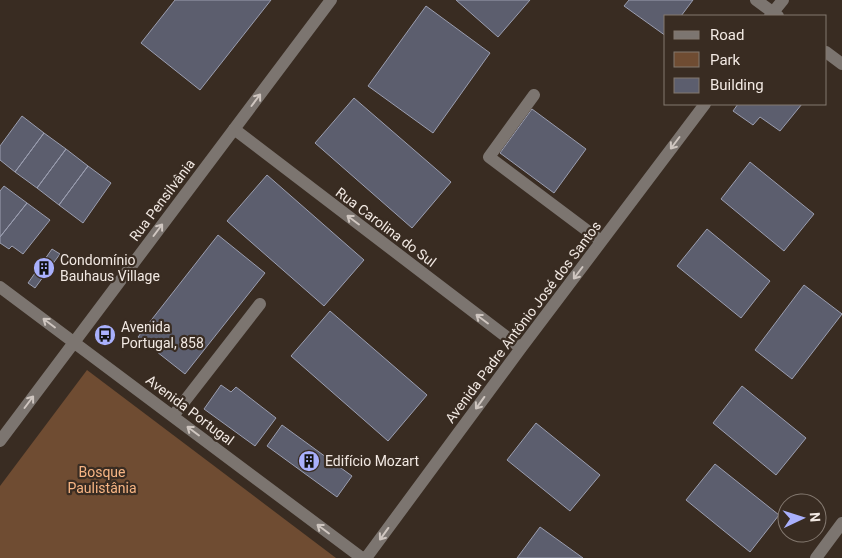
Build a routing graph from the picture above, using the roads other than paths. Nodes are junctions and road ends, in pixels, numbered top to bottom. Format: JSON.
{"nodes":[{"id":1,"x":331,"y":0,"type":"edge"},
{"id":2,"x":756,"y":0,"type":"edge"},
{"id":3,"x":783,"y":0,"type":"edge"},
{"id":4,"x":774,"y":15,"type":"edge"},
{"id":5,"x":827,"y":53,"type":"edge"},
{"id":6,"x":842,"y":64,"type":"edge"},
{"id":7,"x":534,"y":96,"type":"dead end"},
{"id":8,"x":704,"y":105,"type":"edge"},
{"id":9,"x":234,"y":129,"type":"junction"},
{"id":10,"x":602,"y":241,"type":"junction"},
{"id":11,"x":0,"y":287,"type":"edge"},
{"id":12,"x":260,"y":304,"type":"dead end"},
{"id":13,"x":74,"y":342,"type":"junction"},
{"id":14,"x":521,"y":348,"type":"junction"},
{"id":15,"x":173,"y":416,"type":"junction"},
{"id":16,"x":0,"y":442,"type":"edge"},
{"id":17,"x":842,"y":523,"type":"edge"},
{"id":18,"x":362,"y":558,"type":"edge"},
{"id":19,"x":366,"y":558,"type":"edge"},
{"id":20,"x":816,"y":558,"type":"edge"}],
"edges":[{"from":9,"to":1,"type":"street","name":"Rua Pensilvânia","one_way":true},
{"from":2,"to":4,"type":"street"},
{"from":3,"to":4,"type":"street"},
{"from":5,"to":6,"type":"street"},
{"from":7,"to":10,"type":"street"},
{"from":8,"to":10,"type":"street","name":"Avenida Padre Antônio José dos Santos","one_way":true},
{"from":13,"to":9,"type":"street","name":"Rua Pensilvânia","one_way":true},
{"from":14,"to":9,"type":"street","name":"Rua Carolina do Sul","one_way":true},
{"from":10,"to":14,"type":"street","name":"Avenida Padre Antônio José dos Santos","one_way":true},
{"from":13,"to":11,"type":"street","name":"Avenida Portugal","one_way":true},
{"from":12,"to":15,"type":"street"},
{"from":13,"to":15,"type":"street","name":"Avenida Portugal"},
{"from":16,"to":13,"type":"street","name":"Rua Pensilvânia","one_way":true},
{"from":14,"to":19,"type":"street","name":"Avenida Padre Antônio José dos Santos","one_way":true},
{"from":18,"to":15,"type":"street","name":"Avenida Portugal","one_way":true},
{"from":17,"to":20,"type":"street"}]}
